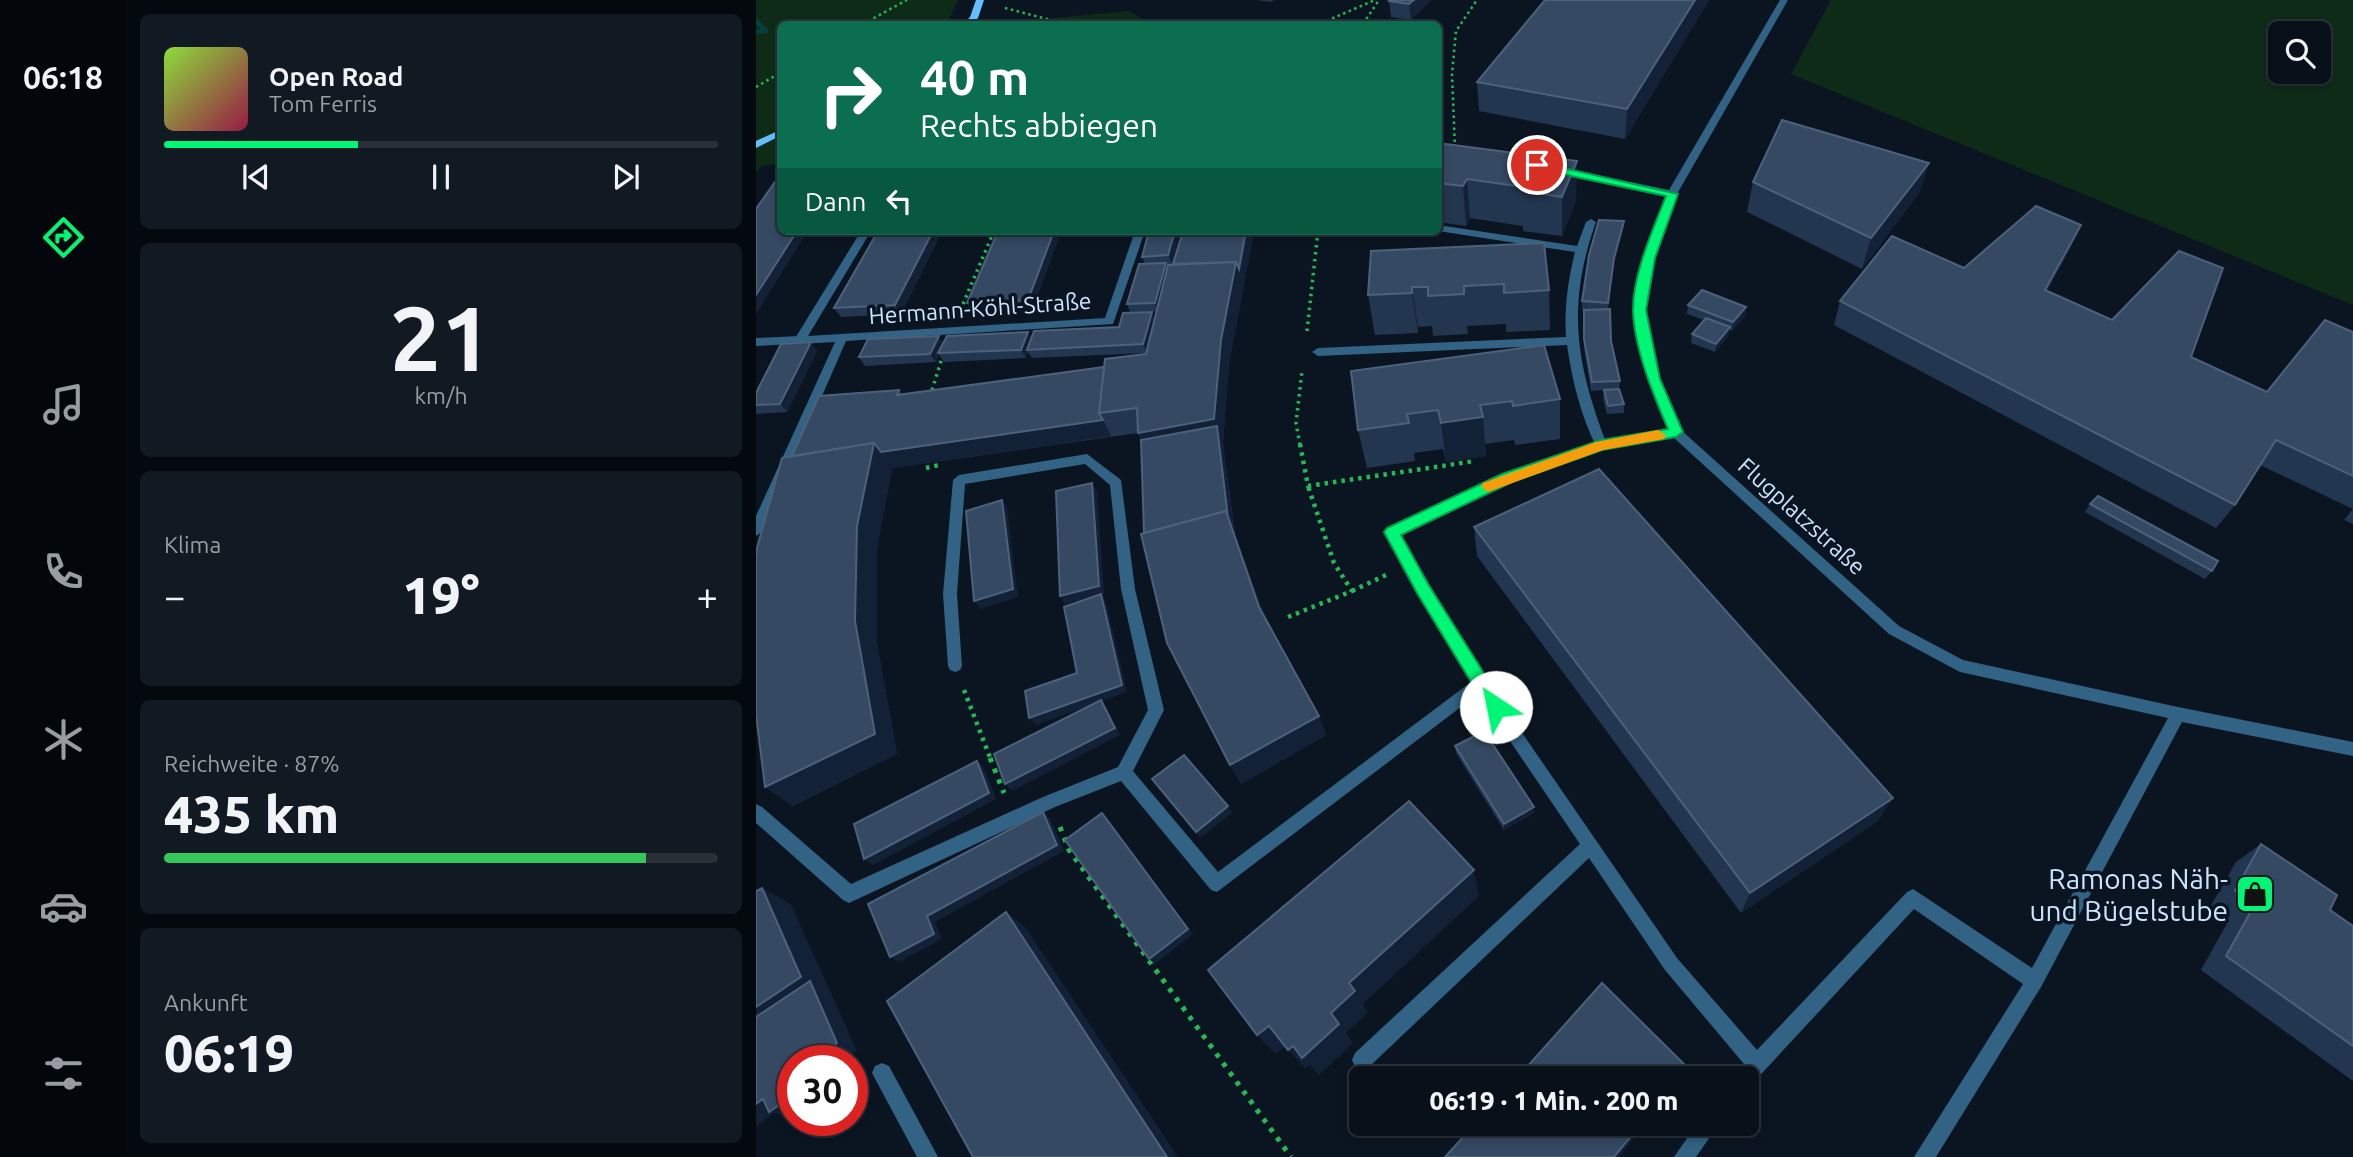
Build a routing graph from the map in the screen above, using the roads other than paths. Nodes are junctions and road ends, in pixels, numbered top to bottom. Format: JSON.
{"nodes":[{"id":1,"x":1784,"y":0,"type":"edge"},
{"id":2,"x":980,"y":1,"type":"edge"},
{"id":3,"x":970,"y":21,"type":"edge"},
{"id":4,"x":777,"y":134,"type":"edge"},
{"id":5,"x":756,"y":145,"type":"edge"},
{"id":6,"x":1550,"y":168,"type":"edge"},
{"id":7,"x":1672,"y":194,"type":"junction"},
{"id":8,"x":1591,"y":222,"type":"dead end"},
{"id":9,"x":1442,"y":230,"type":"edge"},
{"id":10,"x":864,"y":235,"type":"edge"},
{"id":11,"x":1139,"y":235,"type":"edge"},
{"id":12,"x":1579,"y":249,"type":"junction"},
{"id":13,"x":842,"y":338,"type":"junction"},
{"id":14,"x":800,"y":340,"type":"junction"},
{"id":15,"x":1571,"y":341,"type":"junction"},
{"id":16,"x":756,"y":342,"type":"edge"},
{"id":17,"x":1318,"y":352,"type":"dead end"},
{"id":18,"x":1676,"y":432,"type":"junction"},
{"id":19,"x":1601,"y":446,"type":"junction"},
{"id":20,"x":756,"y":531,"type":"edge"},
{"id":21,"x":955,"y":666,"type":"road end"},
{"id":22,"x":1480,"y":684,"type":"junction"},
{"id":23,"x":2178,"y":714,"type":"junction"},
{"id":24,"x":2353,"y":749,"type":"edge"},
{"id":25,"x":1124,"y":772,"type":"junction"},
{"id":26,"x":756,"y":812,"type":"edge"},
{"id":27,"x":1591,"y":845,"type":"junction"},
{"id":28,"x":2035,"y":981,"type":"junction"},
{"id":29,"x":1362,"y":1060,"type":"dead end"},
{"id":30,"x":1756,"y":1063,"type":"junction"},
{"id":31,"x":1754,"y":1066,"type":"edge"},
{"id":32,"x":883,"y":1073,"type":"dead end"},
{"id":33,"x":1700,"y":1136,"type":"edge"},
{"id":34,"x":928,"y":1157,"type":"edge"},
{"id":35,"x":1684,"y":1157,"type":"edge"},
{"id":36,"x":1924,"y":1157,"type":"edge"}],
"edges":[{"from":1,"to":7,"type":"street","name":"Flugplatzstraße"},
{"from":2,"to":3,"type":"street"},
{"from":4,"to":5,"type":"street"},
{"from":6,"to":7,"type":"street"},
{"from":7,"to":18,"type":"street","name":"Flugplatzstraße"},
{"from":8,"to":12,"type":"street"},
{"from":9,"to":12,"type":"street"},
{"from":10,"to":14,"type":"street"},
{"from":11,"to":13,"type":"street","name":"Hermann-Köhl-Straße"},
{"from":12,"to":15,"type":"street"},
{"from":13,"to":14,"type":"street","name":"Hermann-Köhl-Straße"},
{"from":13,"to":20,"type":"street"},
{"from":14,"to":16,"type":"street","name":"Hermann-Köhl-Straße"},
{"from":15,"to":17,"type":"street"},
{"from":15,"to":19,"type":"street"},
{"from":18,"to":19,"type":"street"},
{"from":18,"to":23,"type":"street","name":"Flugplatzstraße"},
{"from":19,"to":22,"type":"street"},
{"from":21,"to":25,"type":"street"},
{"from":22,"to":25,"type":"street"},
{"from":22,"to":27,"type":"street"},
{"from":23,"to":24,"type":"street","name":"Flugplatzstraße"},
{"from":23,"to":28,"type":"street"},
{"from":25,"to":26,"type":"street"},
{"from":27,"to":29,"type":"street"},
{"from":27,"to":30,"type":"street"},
{"from":28,"to":30,"type":"street"},
{"from":28,"to":36,"type":"street"},
{"from":30,"to":31,"type":"street"},
{"from":32,"to":34,"type":"street"},
{"from":33,"to":35,"type":"street"}]}
